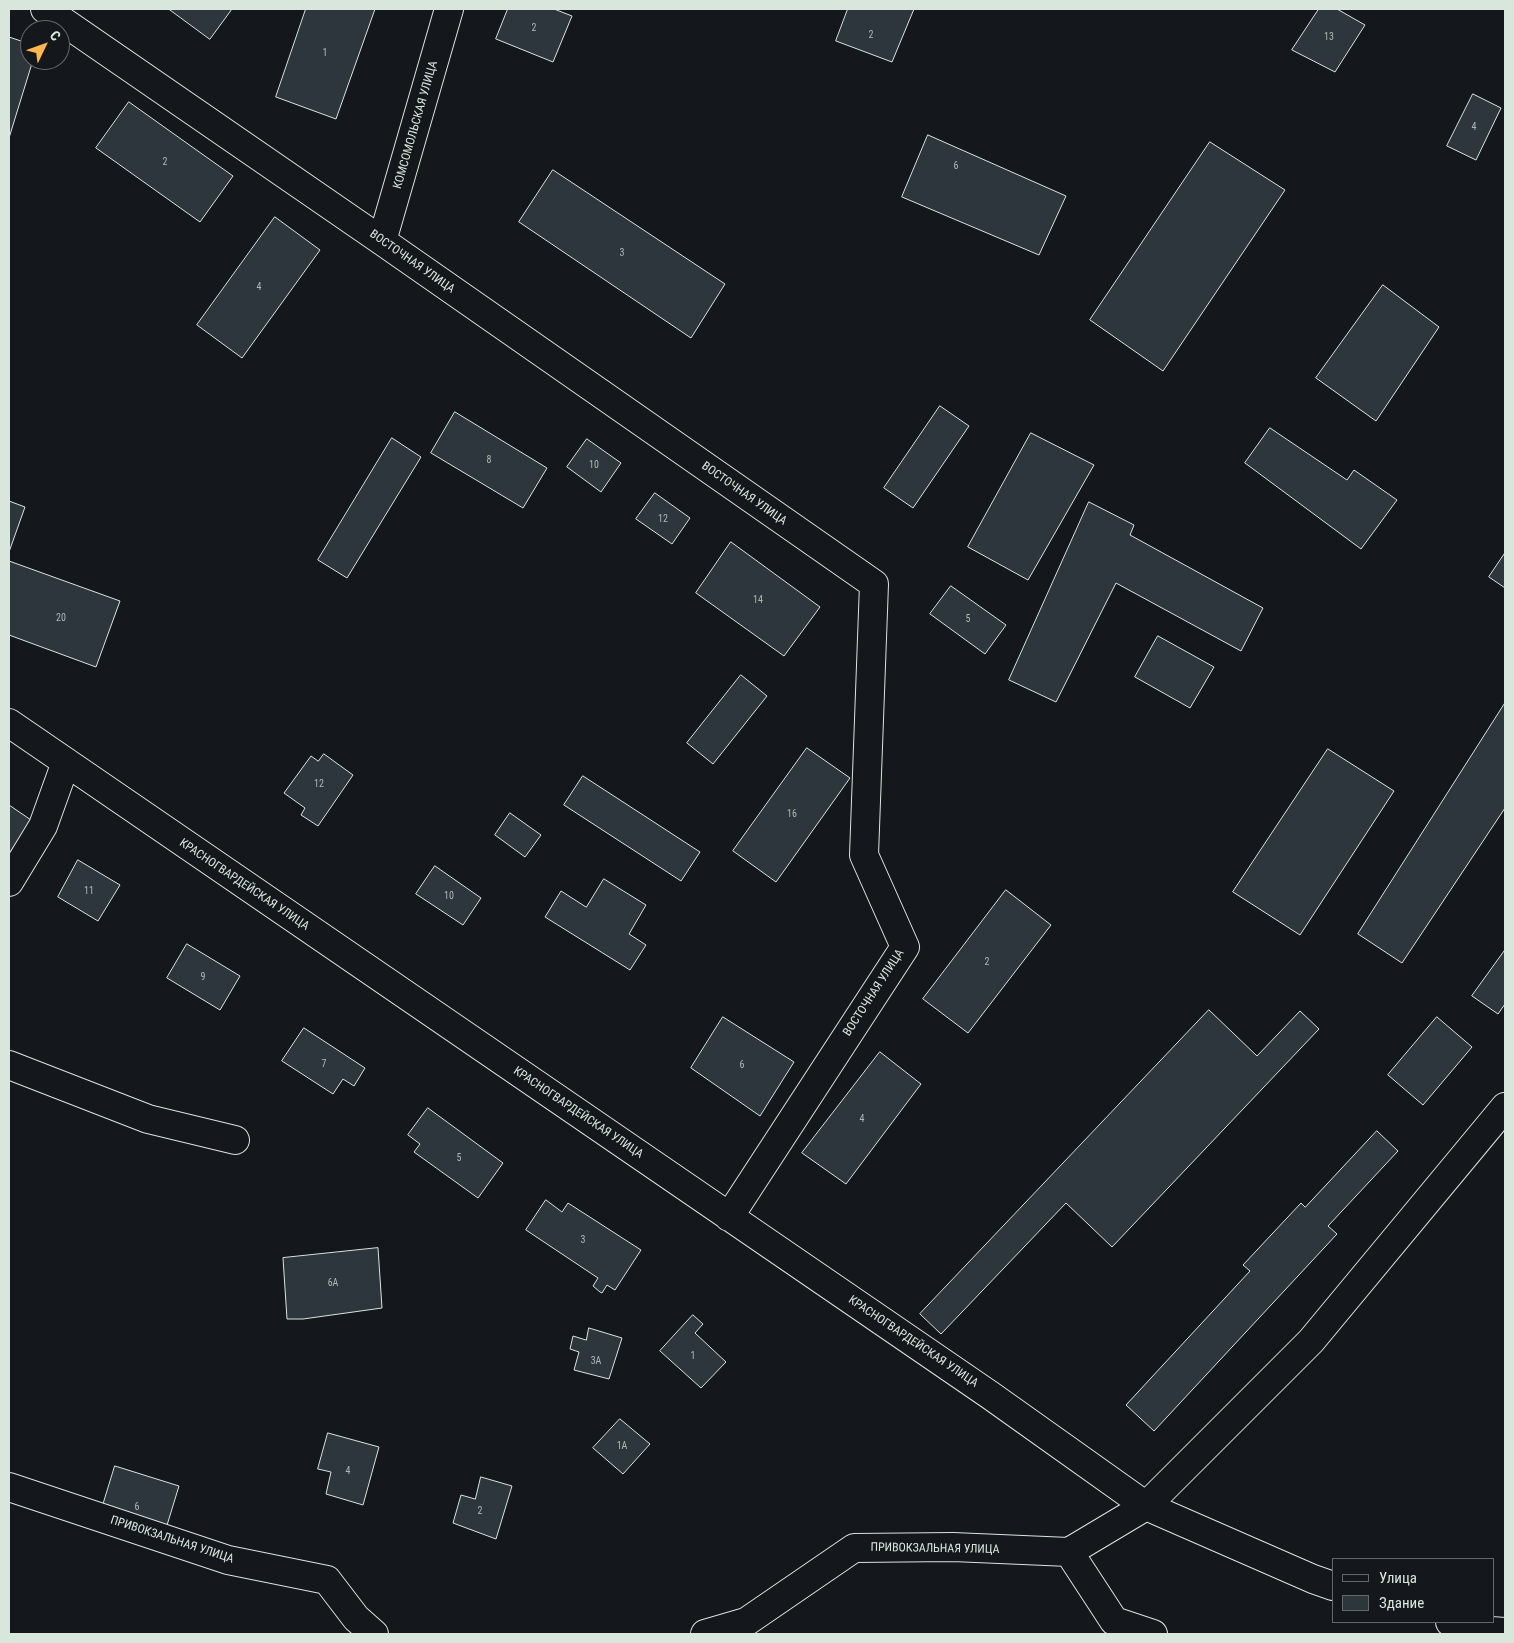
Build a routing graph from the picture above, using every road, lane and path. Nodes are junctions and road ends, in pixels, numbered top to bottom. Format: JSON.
{"nodes":[{"id":1,"x":45,"y":9,"type":"edge"},
{"id":2,"x":449,"y":9,"type":"edge"},
{"id":3,"x":382,"y":242,"type":"junction"},
{"id":4,"x":9,"y":723,"type":"edge"},
{"id":5,"x":66,"y":762,"type":"junction"},
{"id":6,"x":9,"y":882,"type":"edge"},
{"id":7,"x":9,"y":1065,"type":"edge"},
{"id":8,"x":1505,"y":1107,"type":"edge"},
{"id":9,"x":235,"y":1140,"type":"dead end"},
{"id":10,"x":729,"y":1217,"type":"junction"},
{"id":11,"x":9,"y":1487,"type":"edge"},
{"id":12,"x":1146,"y":1506,"type":"junction"},
{"id":13,"x":1069,"y":1552,"type":"junction"},
{"id":14,"x":1332,"y":1586,"type":"edge"},
{"id":15,"x":1453,"y":1623,"type":"edge"},
{"id":16,"x":1112,"y":1628,"type":"edge"},
{"id":17,"x":1505,"y":1632,"type":"edge"},
{"id":18,"x":374,"y":1634,"type":"edge"},
{"id":19,"x":705,"y":1634,"type":"edge"},
{"id":20,"x":1153,"y":1634,"type":"edge"}],
"edges":[{"from":1,"to":3,"type":"street","name":"ВОСТОЧНАЯ УЛИЦА"},
{"from":2,"to":3,"type":"street","name":"КОМСОМОЛЬСКАЯ УЛИЦА"},
{"from":3,"to":10,"type":"street","name":"ВОСТОЧНАЯ УЛИЦА"},
{"from":4,"to":5,"type":"street","name":"КРАСНОГВАРДЕЙСКАЯ УЛИЦА"},
{"from":5,"to":6,"type":"street"},
{"from":5,"to":10,"type":"street","name":"КРАСНОГВАРДЕЙСКАЯ УЛИЦА"},
{"from":7,"to":9,"type":"street"},
{"from":8,"to":12,"type":"street"},
{"from":10,"to":12,"type":"street","name":"КРАСНОГВАРДЕЙСКАЯ УЛИЦА"},
{"from":11,"to":18,"type":"street","name":"ПРИВОКЗАЛЬНАЯ УЛИЦА"},
{"from":12,"to":13,"type":"street"},
{"from":12,"to":14,"type":"street","name":"КРАСНОГВАРДЕЙСКАЯ УЛИЦА"},
{"from":13,"to":16,"type":"street"},
{"from":13,"to":19,"type":"street","name":"ПРИВОКЗАЛЬНАЯ УЛИЦА"},
{"from":15,"to":17,"type":"street"},
{"from":16,"to":20,"type":"street"}]}
